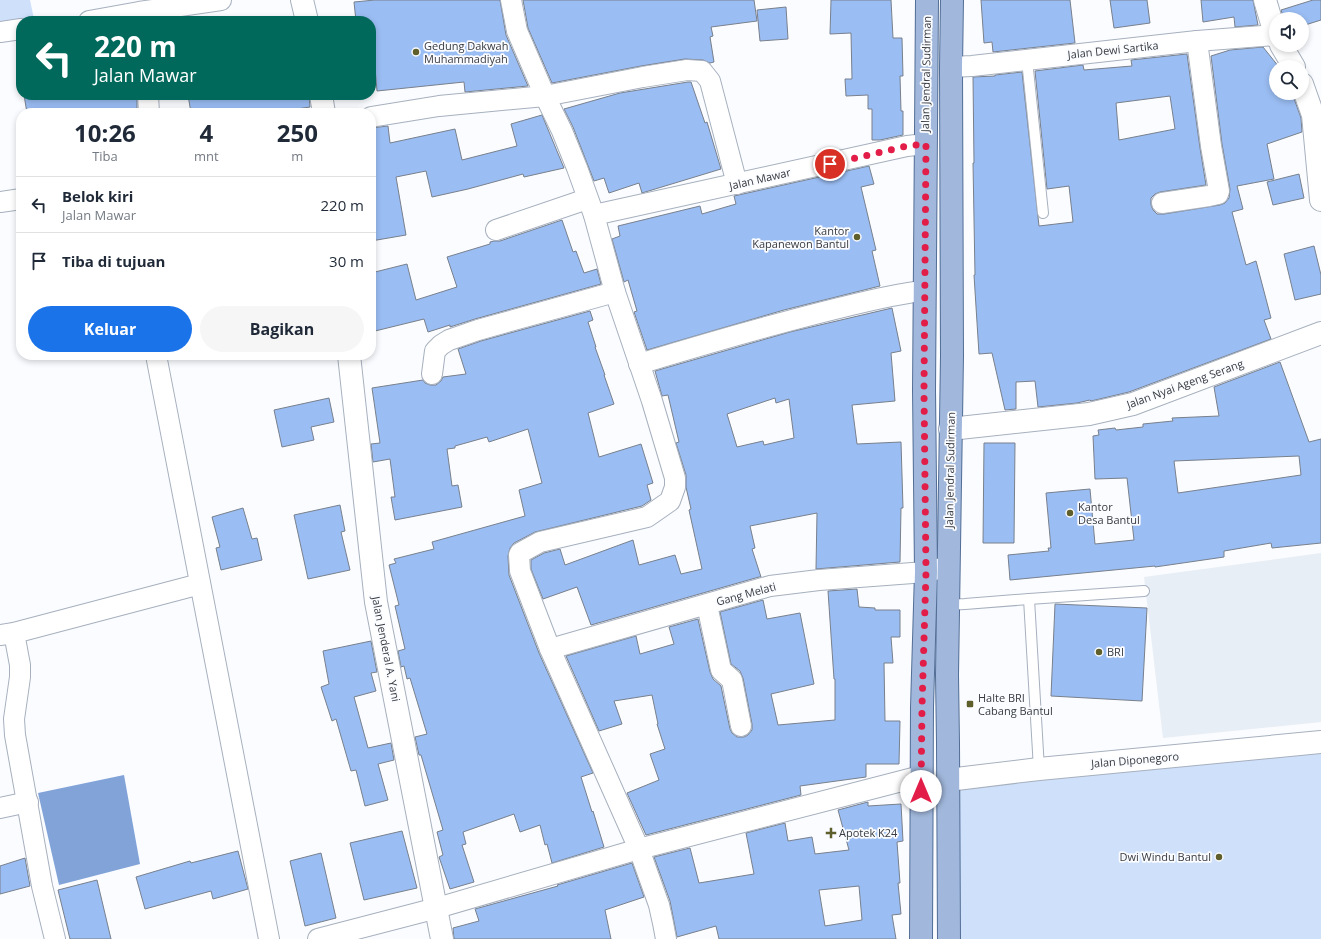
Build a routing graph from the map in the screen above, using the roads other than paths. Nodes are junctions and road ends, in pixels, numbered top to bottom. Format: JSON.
{"nodes":[{"id":1,"x":221,"y":0,"type":"edge"},
{"id":2,"x":302,"y":0,"type":"edge"},
{"id":3,"x":511,"y":0,"type":"edge"},
{"id":4,"x":927,"y":0,"type":"edge"},
{"id":5,"x":952,"y":0,"type":"edge"},
{"id":6,"x":1265,"y":0,"type":"edge"},
{"id":7,"x":1269,"y":13,"type":"edge"},
{"id":8,"x":139,"y":16,"type":"edge"},
{"id":9,"x":306,"y":16,"type":"edge"},
{"id":10,"x":16,"y":30,"type":"edge"},
{"id":11,"x":0,"y":32,"type":"edge"},
{"id":12,"x":927,"y":34,"type":"junction"},
{"id":13,"x":951,"y":35,"type":"junction"},
{"id":14,"x":1269,"y":39,"type":"edge"},
{"id":15,"x":1197,"y":41,"type":"junction"},
{"id":16,"x":1027,"y":60,"type":"junction"},
{"id":17,"x":951,"y":67,"type":"junction"},
{"id":18,"x":545,"y":96,"type":"junction"},
{"id":19,"x":1308,"y":100,"type":"edge"},
{"id":20,"x":376,"y":116,"type":"edge"},
{"id":21,"x":926,"y":144,"type":"junction"},
{"id":22,"x":736,"y":184,"type":"junction"},
{"id":23,"x":16,"y":200,"type":"edge"},
{"id":24,"x":1321,"y":200,"type":"edge"},
{"id":25,"x":0,"y":202,"type":"edge"},
{"id":26,"x":1162,"y":203,"type":"dead end"},
{"id":27,"x":590,"y":207,"type":"junction"},
{"id":28,"x":1043,"y":213,"type":"dead end"},
{"id":29,"x":496,"y":230,"type":"dead end"},
{"id":30,"x":925,"y":290,"type":"junction"},
{"id":31,"x":615,"y":292,"type":"junction"},
{"id":32,"x":1321,"y":333,"type":"edge"},
{"id":33,"x":157,"y":360,"type":"edge"},
{"id":34,"x":350,"y":360,"type":"edge"},
{"id":35,"x":639,"y":364,"type":"junction"},
{"id":36,"x":432,"y":374,"type":"dead end"},
{"id":37,"x":950,"y":429,"type":"junction"},
{"id":38,"x":948,"y":567,"type":"junction"},
{"id":39,"x":926,"y":572,"type":"junction"},
{"id":40,"x":200,"y":584,"type":"junction"},
{"id":41,"x":1144,"y":591,"type":"dead end"},
{"id":42,"x":1029,"y":599,"type":"junction"},
{"id":43,"x":707,"y":605,"type":"junction"},
{"id":44,"x":947,"y":605,"type":"junction"},
{"id":45,"x":7,"y":634,"type":"edge"},
{"id":46,"x":550,"y":649,"type":"junction"},
{"id":47,"x":741,"y":726,"type":"dead end"},
{"id":48,"x":1321,"y":742,"type":"edge"},
{"id":49,"x":1039,"y":769,"type":"junction"},
{"id":50,"x":922,"y":776,"type":"junction"},
{"id":51,"x":948,"y":780,"type":"junction"},
{"id":52,"x":28,"y":802,"type":"junction"},
{"id":53,"x":0,"y":808,"type":"edge"},
{"id":54,"x":639,"y":849,"type":"junction"},
{"id":55,"x":437,"y":908,"type":"junction"},
{"id":56,"x":55,"y":939,"type":"edge"},
{"id":57,"x":269,"y":939,"type":"edge"},
{"id":58,"x":318,"y":939,"type":"edge"},
{"id":59,"x":442,"y":939,"type":"edge"},
{"id":60,"x":666,"y":939,"type":"edge"},
{"id":61,"x":921,"y":939,"type":"edge"},
{"id":62,"x":948,"y":939,"type":"edge"}],
"edges":[{"from":1,"to":8,"type":"street"},
{"from":2,"to":9,"type":"street"},
{"from":3,"to":18,"type":"street"},
{"from":4,"to":12,"type":"main road","name":"Jalan Jendral Sudirman"},
{"from":5,"to":13,"type":"main road","name":"Jalan Jendral Sudirman"},
{"from":6,"to":7,"type":"street"},
{"from":10,"to":11,"type":"street"},
{"from":12,"to":13,"type":"street"},
{"from":12,"to":21,"type":"main road","name":"Jalan Jendral Sudirman"},
{"from":13,"to":17,"type":"main road","name":"Jalan Jendral Sudirman"},
{"from":14,"to":15,"type":"street","name":"Jalan Dewi Sartika"},
{"from":15,"to":16,"type":"street","name":"Jalan Dewi Sartika"},
{"from":15,"to":26,"type":"street"},
{"from":16,"to":17,"type":"street","name":"Jalan Dewi Sartika"},
{"from":16,"to":28,"type":"lane"},
{"from":17,"to":37,"type":"main road","name":"Jalan Jendral Sudirman"},
{"from":18,"to":20,"type":"street"},
{"from":18,"to":22,"type":"street"},
{"from":18,"to":27,"type":"street"},
{"from":19,"to":24,"type":"street"},
{"from":21,"to":22,"type":"street","name":"Jalan Mawar"},
{"from":21,"to":30,"type":"main road","name":"Jalan Jendral Sudirman"},
{"from":22,"to":27,"type":"street","name":"Jalan Mawar"},
{"from":23,"to":25,"type":"street"},
{"from":27,"to":29,"type":"street","name":"Jalan Mawar"},
{"from":27,"to":31,"type":"street"},
{"from":30,"to":35,"type":"street"},
{"from":30,"to":39,"type":"main road","name":"Jalan Jendral Sudirman"},
{"from":31,"to":35,"type":"street"},
{"from":31,"to":36,"type":"street"},
{"from":32,"to":37,"type":"street","name":"Jalan Nyai Ageng Serang"},
{"from":33,"to":40,"type":"street"},
{"from":34,"to":55,"type":"street","name":"Jalan Jenderal A. Yani"},
{"from":35,"to":46,"type":"street"},
{"from":37,"to":38,"type":"main road","name":"Jalan Jendral Sudirman"},
{"from":38,"to":39,"type":"street","name":"Gang Melati"},
{"from":38,"to":44,"type":"main road","name":"Jalan Jendral Sudirman"},
{"from":39,"to":43,"type":"street","name":"Gang Melati"},
{"from":39,"to":50,"type":"main road","name":"Jalan Jendral Sudirman"},
{"from":40,"to":45,"type":"street"},
{"from":40,"to":57,"type":"street"},
{"from":41,"to":42,"type":"lane"},
{"from":42,"to":44,"type":"lane"},
{"from":42,"to":49,"type":"lane"},
{"from":43,"to":46,"type":"street","name":"Gang Melati"},
{"from":43,"to":47,"type":"street"},
{"from":44,"to":51,"type":"main road","name":"Jalan Jendral Sudirman"},
{"from":45,"to":52,"type":"street"},
{"from":46,"to":54,"type":"street"},
{"from":48,"to":49,"type":"street","name":"Jalan Diponegoro"},
{"from":49,"to":51,"type":"street","name":"Jalan Diponegoro"},
{"from":50,"to":54,"type":"street"},
{"from":50,"to":61,"type":"main road","name":"Jalan Jendral Sudirman"},
{"from":51,"to":62,"type":"main road","name":"Jalan Jendral Sudirman"},
{"from":52,"to":53,"type":"street"},
{"from":52,"to":56,"type":"street"},
{"from":54,"to":55,"type":"street"},
{"from":54,"to":60,"type":"street"},
{"from":55,"to":58,"type":"street"},
{"from":55,"to":59,"type":"street","name":"Jalan Jenderal A. Yani"}]}
